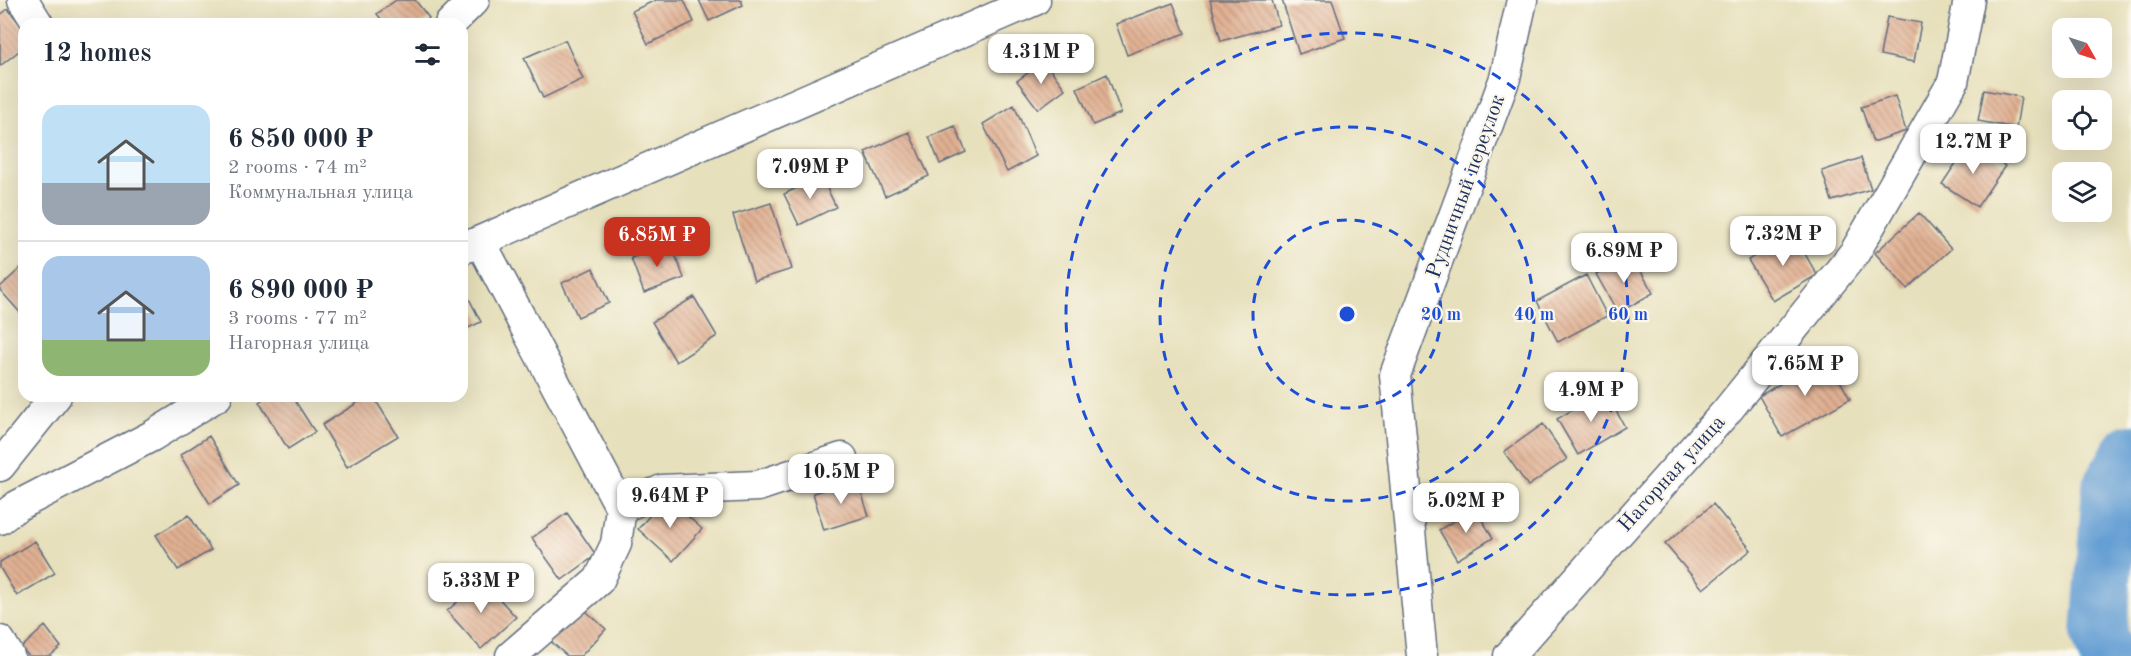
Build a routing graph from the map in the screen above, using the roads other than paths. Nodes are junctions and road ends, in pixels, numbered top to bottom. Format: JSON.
{"nodes":[{"id":1,"x":23,"y":0,"type":"edge"},
{"id":2,"x":474,"y":0,"type":"edge"},
{"id":3,"x":1035,"y":0,"type":"edge"},
{"id":4,"x":1522,"y":0,"type":"edge"},
{"id":5,"x":1969,"y":0,"type":"edge"},
{"id":6,"x":34,"y":18,"type":"edge"},
{"id":7,"x":456,"y":18,"type":"edge"},
{"id":8,"x":471,"y":245,"type":"edge"},
{"id":9,"x":51,"y":402,"type":"edge"},
{"id":10,"x":207,"y":402,"type":"edge"},
{"id":11,"x":842,"y":458,"type":"dead end"},
{"id":12,"x":0,"y":466,"type":"edge"},
{"id":13,"x":621,"y":508,"type":"junction"},
{"id":14,"x":0,"y":519,"type":"edge"},
{"id":15,"x":0,"y":641,"type":"edge"},
{"id":16,"x":9,"y":656,"type":"edge"},
{"id":17,"x":511,"y":656,"type":"edge"},
{"id":18,"x":1422,"y":656,"type":"edge"},
{"id":19,"x":1509,"y":656,"type":"edge"}],
"edges":[{"from":1,"to":6,"type":"street"},
{"from":2,"to":7,"type":"street"},
{"from":3,"to":8,"type":"street"},
{"from":4,"to":18,"type":"street","name":"Рудничный переулок"},
{"from":5,"to":19,"type":"street","name":"Нагорная улица"},
{"from":8,"to":13,"type":"street"},
{"from":9,"to":12,"type":"street"},
{"from":10,"to":14,"type":"street"},
{"from":11,"to":13,"type":"street"},
{"from":13,"to":17,"type":"street"},
{"from":15,"to":16,"type":"street"}]}
